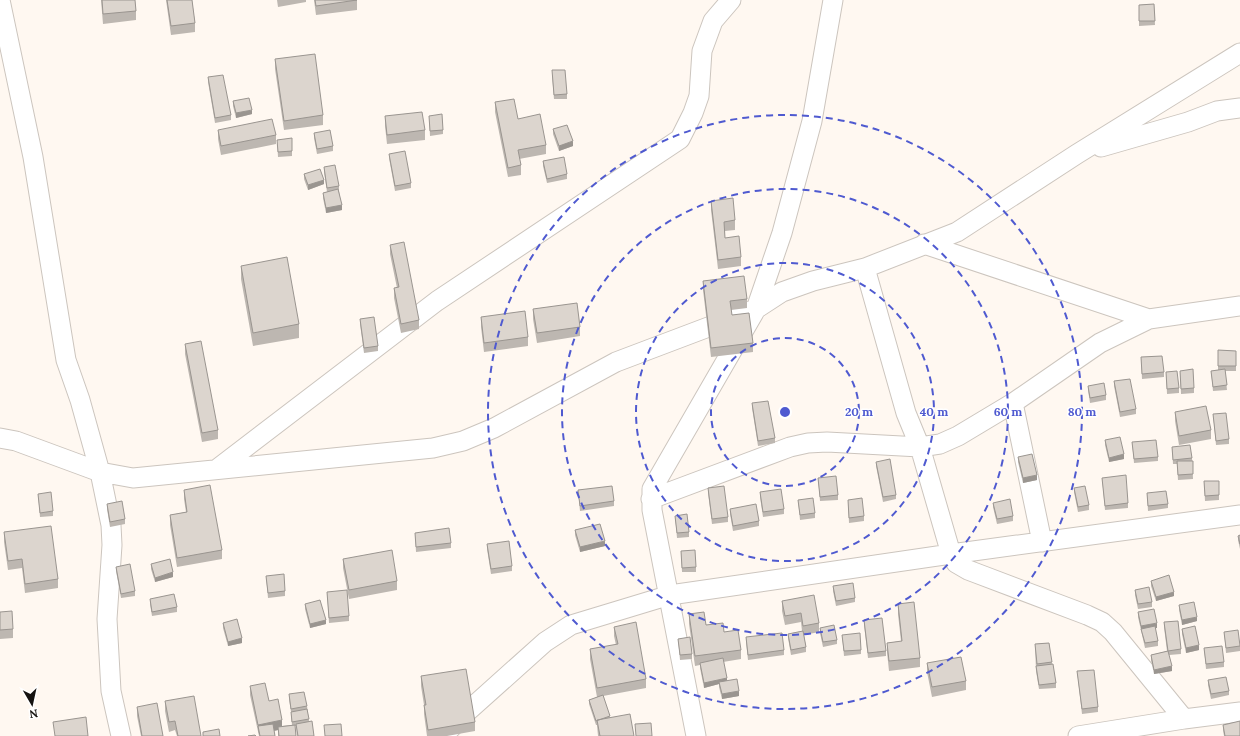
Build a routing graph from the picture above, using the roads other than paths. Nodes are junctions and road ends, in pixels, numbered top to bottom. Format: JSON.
{"nodes":[{"id":1,"x":0,"y":0,"type":"edge"},
{"id":2,"x":731,"y":0,"type":"edge"},
{"id":3,"x":833,"y":0,"type":"edge"},
{"id":4,"x":1240,"y":53,"type":"edge"},
{"id":5,"x":1240,"y":108,"type":"edge"},
{"id":6,"x":1077,"y":154,"type":"junction"},
{"id":7,"x":924,"y":244,"type":"junction"},
{"id":8,"x":864,"y":268,"type":"junction"},
{"id":9,"x":1240,"y":306,"type":"edge"},
{"id":10,"x":756,"y":309,"type":"junction"},
{"id":11,"x":1149,"y":319,"type":"junction"},
{"id":12,"x":1013,"y":403,"type":"junction"},
{"id":13,"x":0,"y":438,"type":"edge"},
{"id":14,"x":920,"y":447,"type":"junction"},
{"id":15,"x":217,"y":470,"type":"junction"},
{"id":16,"x":100,"y":472,"type":"junction"},
{"id":17,"x":651,"y":499,"type":"junction"},
{"id":18,"x":1240,"y":515,"type":"edge"},
{"id":19,"x":1042,"y":542,"type":"junction"},
{"id":20,"x":951,"y":554,"type":"junction"},
{"id":21,"x":670,"y":595,"type":"junction"},
{"id":22,"x":1240,"y":712,"type":"edge"},
{"id":23,"x":1184,"y":719,"type":"junction"},
{"id":24,"x":121,"y":736,"type":"edge"},
{"id":25,"x":442,"y":736,"type":"edge"},
{"id":26,"x":696,"y":736,"type":"edge"},
{"id":27,"x":1078,"y":736,"type":"edge"}],
"edges":[{"from":1,"to":16,"type":"street"},
{"from":2,"to":15,"type":"street"},
{"from":3,"to":10,"type":"street"},
{"from":4,"to":6,"type":"street"},
{"from":5,"to":6,"type":"street"},
{"from":6,"to":7,"type":"street"},
{"from":7,"to":8,"type":"street"},
{"from":7,"to":11,"type":"street"},
{"from":8,"to":10,"type":"street"},
{"from":8,"to":14,"type":"street"},
{"from":9,"to":11,"type":"street"},
{"from":10,"to":15,"type":"street"},
{"from":10,"to":17,"type":"street"},
{"from":11,"to":12,"type":"street"},
{"from":12,"to":14,"type":"street"},
{"from":12,"to":19,"type":"street"},
{"from":13,"to":16,"type":"street"},
{"from":14,"to":17,"type":"street"},
{"from":14,"to":20,"type":"street"},
{"from":15,"to":16,"type":"street"},
{"from":16,"to":24,"type":"street"},
{"from":17,"to":21,"type":"street"},
{"from":18,"to":19,"type":"street"},
{"from":19,"to":20,"type":"street"},
{"from":20,"to":21,"type":"street"},
{"from":20,"to":23,"type":"street"},
{"from":21,"to":25,"type":"street"},
{"from":21,"to":26,"type":"street"},
{"from":22,"to":23,"type":"street"},
{"from":23,"to":27,"type":"street"}]}
